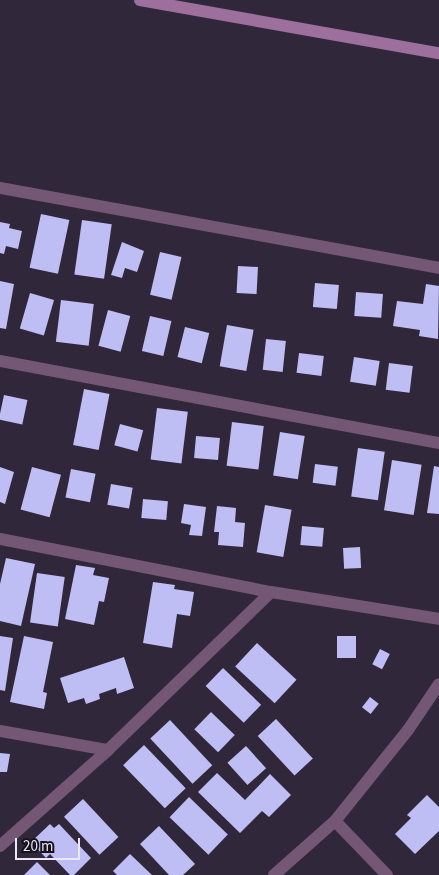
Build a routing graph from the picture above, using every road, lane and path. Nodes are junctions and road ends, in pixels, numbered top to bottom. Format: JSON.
{"nodes":[{"id":1,"x":140,"y":0,"type":"edge"},
{"id":2,"x":439,"y":53,"type":"edge"},
{"id":3,"x":0,"y":188,"type":"edge"},
{"id":4,"x":439,"y":268,"type":"edge"},
{"id":5,"x":0,"y":361,"type":"edge"},
{"id":6,"x":439,"y":443,"type":"edge"},
{"id":7,"x":0,"y":539,"type":"edge"},
{"id":8,"x":271,"y":592,"type":"junction"},
{"id":9,"x":439,"y":619,"type":"edge"},
{"id":10,"x":439,"y":684,"type":"edge"},
{"id":11,"x":0,"y":731,"type":"edge"},
{"id":12,"x":108,"y":750,"type":"junction"},
{"id":13,"x":335,"y":821,"type":"junction"},
{"id":14,"x":0,"y":846,"type":"edge"},
{"id":15,"x":274,"y":875,"type":"edge"},
{"id":16,"x":387,"y":875,"type":"edge"}],
"edges":[{"from":1,"to":2,"type":"street"},
{"from":3,"to":4,"type":"street"},
{"from":5,"to":6,"type":"street"},
{"from":7,"to":8,"type":"street"},
{"from":8,"to":9,"type":"street"},
{"from":8,"to":12,"type":"street"},
{"from":10,"to":13,"type":"street"},
{"from":11,"to":12,"type":"street"},
{"from":12,"to":14,"type":"street"},
{"from":13,"to":15,"type":"street"},
{"from":13,"to":16,"type":"street"}]}
